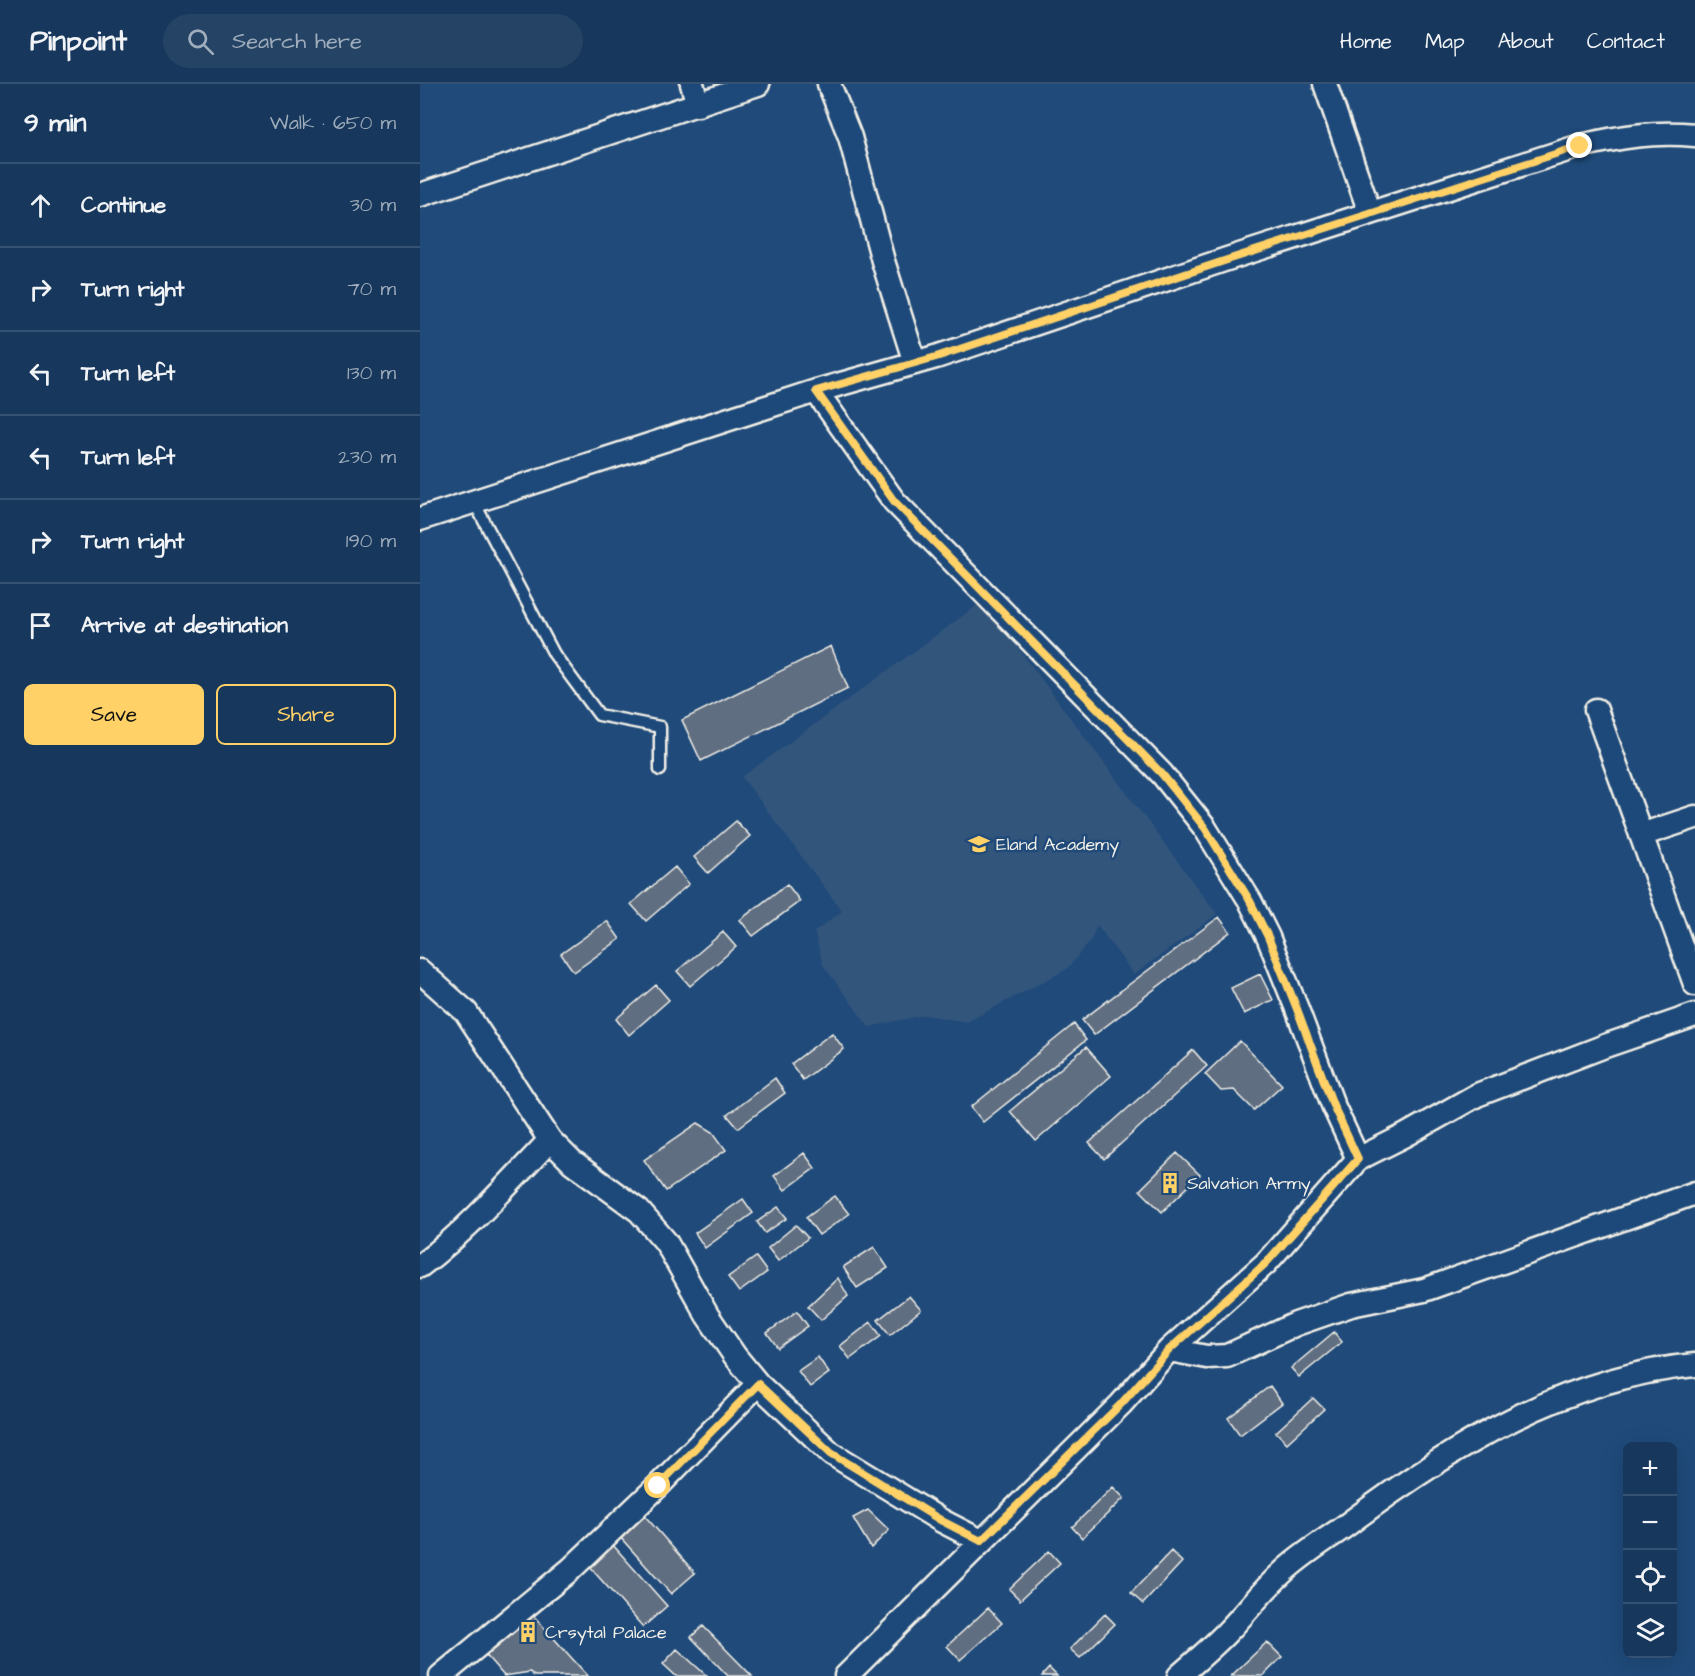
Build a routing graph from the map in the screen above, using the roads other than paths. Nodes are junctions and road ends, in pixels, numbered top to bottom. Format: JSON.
{"nodes":[{"id":1,"x":758,"y":84,"type":"edge"},
{"id":2,"x":829,"y":84,"type":"edge"},
{"id":3,"x":1325,"y":84,"type":"edge"},
{"id":4,"x":695,"y":94,"type":"edge"},
{"id":5,"x":1695,"y":135,"type":"edge"},
{"id":6,"x":420,"y":195,"type":"edge"},
{"id":7,"x":1370,"y":213,"type":"junction"},
{"id":8,"x":915,"y":363,"type":"junction"},
{"id":9,"x":816,"y":391,"type":"junction"},
{"id":10,"x":474,"y":502,"type":"junction"},
{"id":11,"x":420,"y":519,"type":"edge"},
{"id":12,"x":1596,"y":710,"type":"dead end"},
{"id":13,"x":660,"y":770,"type":"dead end"},
{"id":14,"x":1695,"y":817,"type":"edge"},
{"id":15,"x":1641,"y":835,"type":"junction"},
{"id":16,"x":420,"y":971,"type":"edge"},
{"id":17,"x":1695,"y":984,"type":"edge"},
{"id":18,"x":1695,"y":1015,"type":"edge"},
{"id":19,"x":550,"y":1140,"type":"junction"},
{"id":20,"x":1358,"y":1159,"type":"junction"},
{"id":21,"x":1695,"y":1193,"type":"edge"},
{"id":22,"x":420,"y":1266,"type":"edge"},
{"id":23,"x":1169,"y":1350,"type":"junction"},
{"id":24,"x":1695,"y":1365,"type":"edge"},
{"id":25,"x":758,"y":1384,"type":"junction"},
{"id":26,"x":981,"y":1541,"type":"junction"},
{"id":27,"x":441,"y":1676,"type":"edge"},
{"id":28,"x":846,"y":1676,"type":"edge"},
{"id":29,"x":1179,"y":1676,"type":"edge"}],
"edges":[{"from":1,"to":4,"type":"street"},
{"from":2,"to":8,"type":"street"},
{"from":3,"to":7,"type":"street"},
{"from":4,"to":6,"type":"street"},
{"from":5,"to":7,"type":"street"},
{"from":7,"to":8,"type":"street"},
{"from":8,"to":9,"type":"street"},
{"from":9,"to":10,"type":"street"},
{"from":9,"to":20,"type":"street"},
{"from":10,"to":11,"type":"street"},
{"from":10,"to":13,"type":"lane"},
{"from":12,"to":15,"type":"street"},
{"from":14,"to":15,"type":"street"},
{"from":15,"to":17,"type":"street"},
{"from":16,"to":19,"type":"street"},
{"from":18,"to":20,"type":"street"},
{"from":19,"to":22,"type":"street"},
{"from":19,"to":25,"type":"street"},
{"from":20,"to":23,"type":"street"},
{"from":21,"to":23,"type":"street"},
{"from":23,"to":26,"type":"street"},
{"from":24,"to":29,"type":"street"},
{"from":25,"to":26,"type":"street"},
{"from":25,"to":27,"type":"street"},
{"from":26,"to":28,"type":"street"}]}
